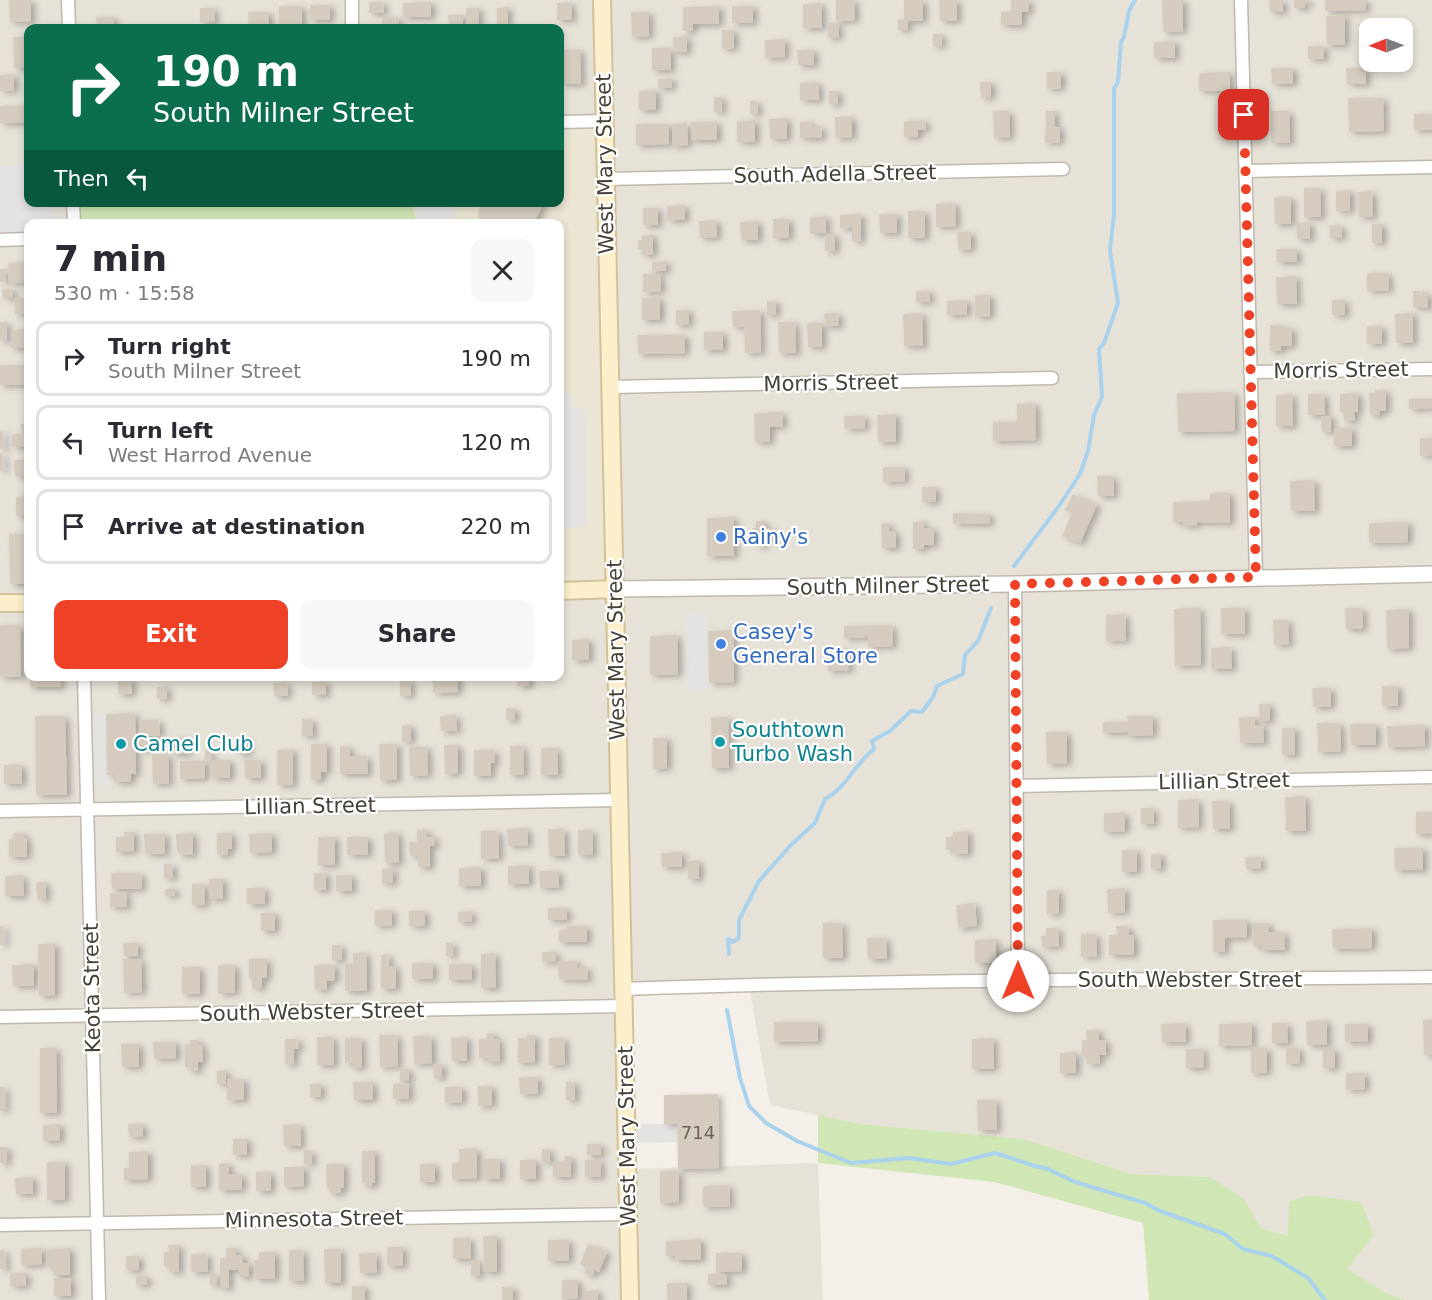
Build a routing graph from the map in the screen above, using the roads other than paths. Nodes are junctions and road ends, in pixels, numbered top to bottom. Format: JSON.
{"nodes":[{"id":1,"x":68,"y":0,"type":"edge"},
{"id":2,"x":352,"y":0,"type":"edge"},
{"id":3,"x":602,"y":0,"type":"edge"},
{"id":4,"x":1241,"y":0,"type":"edge"},
{"id":5,"x":69,"y":24,"type":"edge"},
{"id":6,"x":352,"y":24,"type":"edge"},
{"id":7,"x":604,"y":121,"type":"junction"},
{"id":8,"x":564,"y":122,"type":"edge"},
{"id":9,"x":1432,"y":167,"type":"edge"},
{"id":10,"x":1064,"y":170,"type":"dead end"},
{"id":11,"x":1245,"y":171,"type":"junction"},
{"id":12,"x":606,"y":179,"type":"junction"},
{"id":13,"x":24,"y":239,"type":"edge"},
{"id":14,"x":0,"y":240,"type":"edge"},
{"id":15,"x":1432,"y":369,"type":"edge"},
{"id":16,"x":1250,"y":372,"type":"junction"},
{"id":17,"x":1052,"y":378,"type":"dead end"},
{"id":18,"x":610,"y":387,"type":"junction"},
{"id":19,"x":1432,"y":574,"type":"edge"},
{"id":20,"x":1256,"y":577,"type":"junction"},
{"id":21,"x":1015,"y":584,"type":"junction"},
{"id":22,"x":615,"y":590,"type":"junction"},
{"id":23,"x":564,"y":591,"type":"edge"},
{"id":24,"x":0,"y":603,"type":"edge"},
{"id":25,"x":24,"y":603,"type":"edge"},
{"id":26,"x":84,"y":681,"type":"edge"},
{"id":27,"x":1432,"y":777,"type":"edge"},
{"id":28,"x":1017,"y":786,"type":"junction"},
{"id":29,"x":619,"y":800,"type":"junction"},
{"id":30,"x":87,"y":810,"type":"junction"},
{"id":31,"x":0,"y":811,"type":"edge"},
{"id":32,"x":1432,"y":977,"type":"edge"},
{"id":33,"x":1018,"y":981,"type":"junction"},
{"id":34,"x":624,"y":998,"type":"junction"},
{"id":35,"x":92,"y":1016,"type":"junction"},
{"id":36,"x":0,"y":1017,"type":"edge"},
{"id":37,"x":628,"y":1214,"type":"junction"},
{"id":38,"x":97,"y":1223,"type":"junction"},
{"id":39,"x":0,"y":1225,"type":"edge"},
{"id":40,"x":99,"y":1300,"type":"edge"},
{"id":41,"x":630,"y":1300,"type":"edge"}],
"edges":[{"from":1,"to":5,"type":"street"},
{"from":2,"to":6,"type":"street"},
{"from":3,"to":7,"type":"main road","name":"West Mary Street"},
{"from":4,"to":11,"type":"street"},
{"from":7,"to":8,"type":"street"},
{"from":7,"to":12,"type":"main road","name":"West Mary Street"},
{"from":9,"to":11,"type":"street"},
{"from":10,"to":12,"type":"street","name":"South Adella Street"},
{"from":11,"to":16,"type":"street"},
{"from":12,"to":18,"type":"main road","name":"West Mary Street"},
{"from":13,"to":14,"type":"street"},
{"from":15,"to":16,"type":"street","name":"Morris Street"},
{"from":16,"to":20,"type":"street"},
{"from":17,"to":18,"type":"street","name":"Morris Street"},
{"from":18,"to":22,"type":"main road","name":"West Mary Street"},
{"from":19,"to":20,"type":"street","name":"South Milner Street"},
{"from":20,"to":21,"type":"street","name":"South Milner Street"},
{"from":21,"to":22,"type":"street","name":"South Milner Street"},
{"from":21,"to":28,"type":"street"},
{"from":22,"to":23,"type":"main road","name":"South Milner Street"},
{"from":22,"to":29,"type":"main road","name":"West Mary Street"},
{"from":24,"to":25,"type":"main road"},
{"from":26,"to":30,"type":"street","name":"Keota Street"},
{"from":27,"to":28,"type":"street","name":"Lillian Street"},
{"from":28,"to":33,"type":"street"},
{"from":29,"to":30,"type":"street","name":"Lillian Street"},
{"from":29,"to":34,"type":"main road","name":"West Mary Street"},
{"from":30,"to":31,"type":"street","name":"Lillian Street"},
{"from":30,"to":35,"type":"street","name":"Keota Street"},
{"from":32,"to":33,"type":"street","name":"South Webster Street"},
{"from":33,"to":34,"type":"street","name":"South Webster Street"},
{"from":34,"to":35,"type":"street","name":"South Webster Street"},
{"from":34,"to":37,"type":"main road","name":"West Mary Street"},
{"from":35,"to":36,"type":"street","name":"South Webster Street"},
{"from":35,"to":38,"type":"street","name":"Keota Street"},
{"from":37,"to":38,"type":"street","name":"Minnesota Street"},
{"from":37,"to":41,"type":"main road","name":"West Mary Street"},
{"from":38,"to":39,"type":"street","name":"Minnesota Street"},
{"from":38,"to":40,"type":"street","name":"Keota Street"}]}
